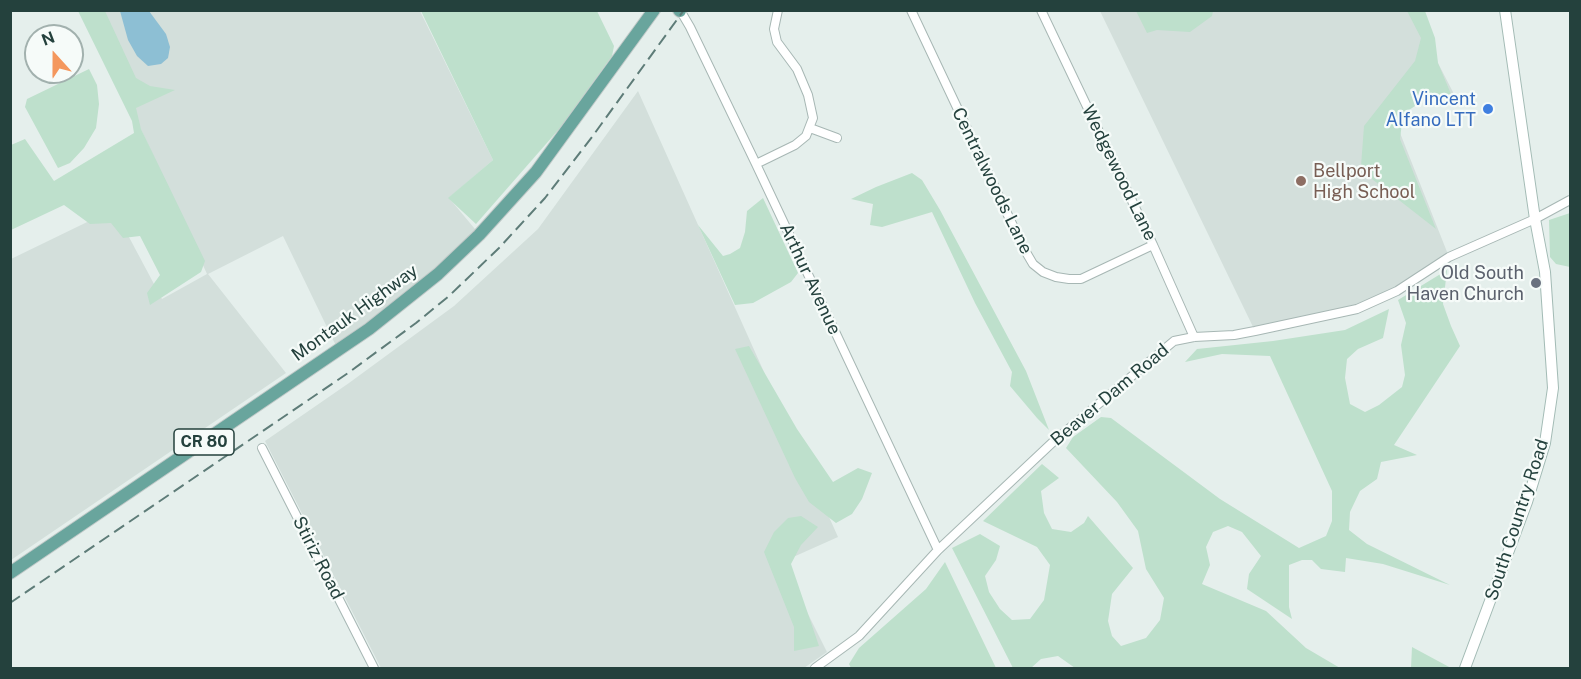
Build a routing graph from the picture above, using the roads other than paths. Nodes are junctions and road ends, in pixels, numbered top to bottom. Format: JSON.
{"nodes":[{"id":1,"x":654,"y":10,"type":"edge"},
{"id":2,"x":665,"y":10,"type":"edge"},
{"id":3,"x":778,"y":10,"type":"edge"},
{"id":4,"x":910,"y":10,"type":"edge"},
{"id":5,"x":1041,"y":10,"type":"edge"},
{"id":6,"x":1504,"y":10,"type":"edge"},
{"id":7,"x":680,"y":11,"type":"edge"},
{"id":8,"x":645,"y":23,"type":"junction"},
{"id":9,"x":810,"y":128,"type":"junction"},
{"id":10,"x":837,"y":138,"type":"dead end"},
{"id":11,"x":756,"y":164,"type":"junction"},
{"id":12,"x":1570,"y":200,"type":"edge"},
{"id":13,"x":1535,"y":219,"type":"junction"},
{"id":14,"x":1153,"y":245,"type":"junction"},
{"id":15,"x":1194,"y":337,"type":"junction"},
{"id":16,"x":262,"y":448,"type":"dead end"},
{"id":17,"x":938,"y":550,"type":"junction"},
{"id":18,"x":10,"y":573,"type":"edge"},
{"id":19,"x":375,"y":669,"type":"edge"},
{"id":20,"x":815,"y":669,"type":"edge"},
{"id":21,"x":1465,"y":669,"type":"edge"}],
"edges":[{"from":1,"to":8,"type":"main road","name":"Montauk Highway","number":"CR 80"},
{"from":2,"to":8,"type":"main road"},
{"from":3,"to":9,"type":"street"},
{"from":4,"to":14,"type":"street","name":"Centralwoods Lane"},
{"from":5,"to":14,"type":"street","name":"Wedgewood Lane"},
{"from":6,"to":13,"type":"main road","name":"South Country Road"},
{"from":7,"to":11,"type":"street","name":"Arthur Avenue"},
{"from":8,"to":18,"type":"main road","name":"Montauk Highway","number":"CR 80"},
{"from":9,"to":10,"type":"street"},
{"from":9,"to":11,"type":"street"},
{"from":11,"to":17,"type":"street","name":"Arthur Avenue"},
{"from":12,"to":13,"type":"street","name":"Beaver Dam Road"},
{"from":13,"to":15,"type":"street","name":"Beaver Dam Road"},
{"from":13,"to":21,"type":"main road","name":"South Country Road"},
{"from":14,"to":15,"type":"street","name":"Wedgewood Lane"},
{"from":15,"to":17,"type":"street","name":"Beaver Dam Road"},
{"from":16,"to":19,"type":"street","name":"Stiriz Road"},
{"from":17,"to":20,"type":"street","name":"Beaver Dam Road"}]}
